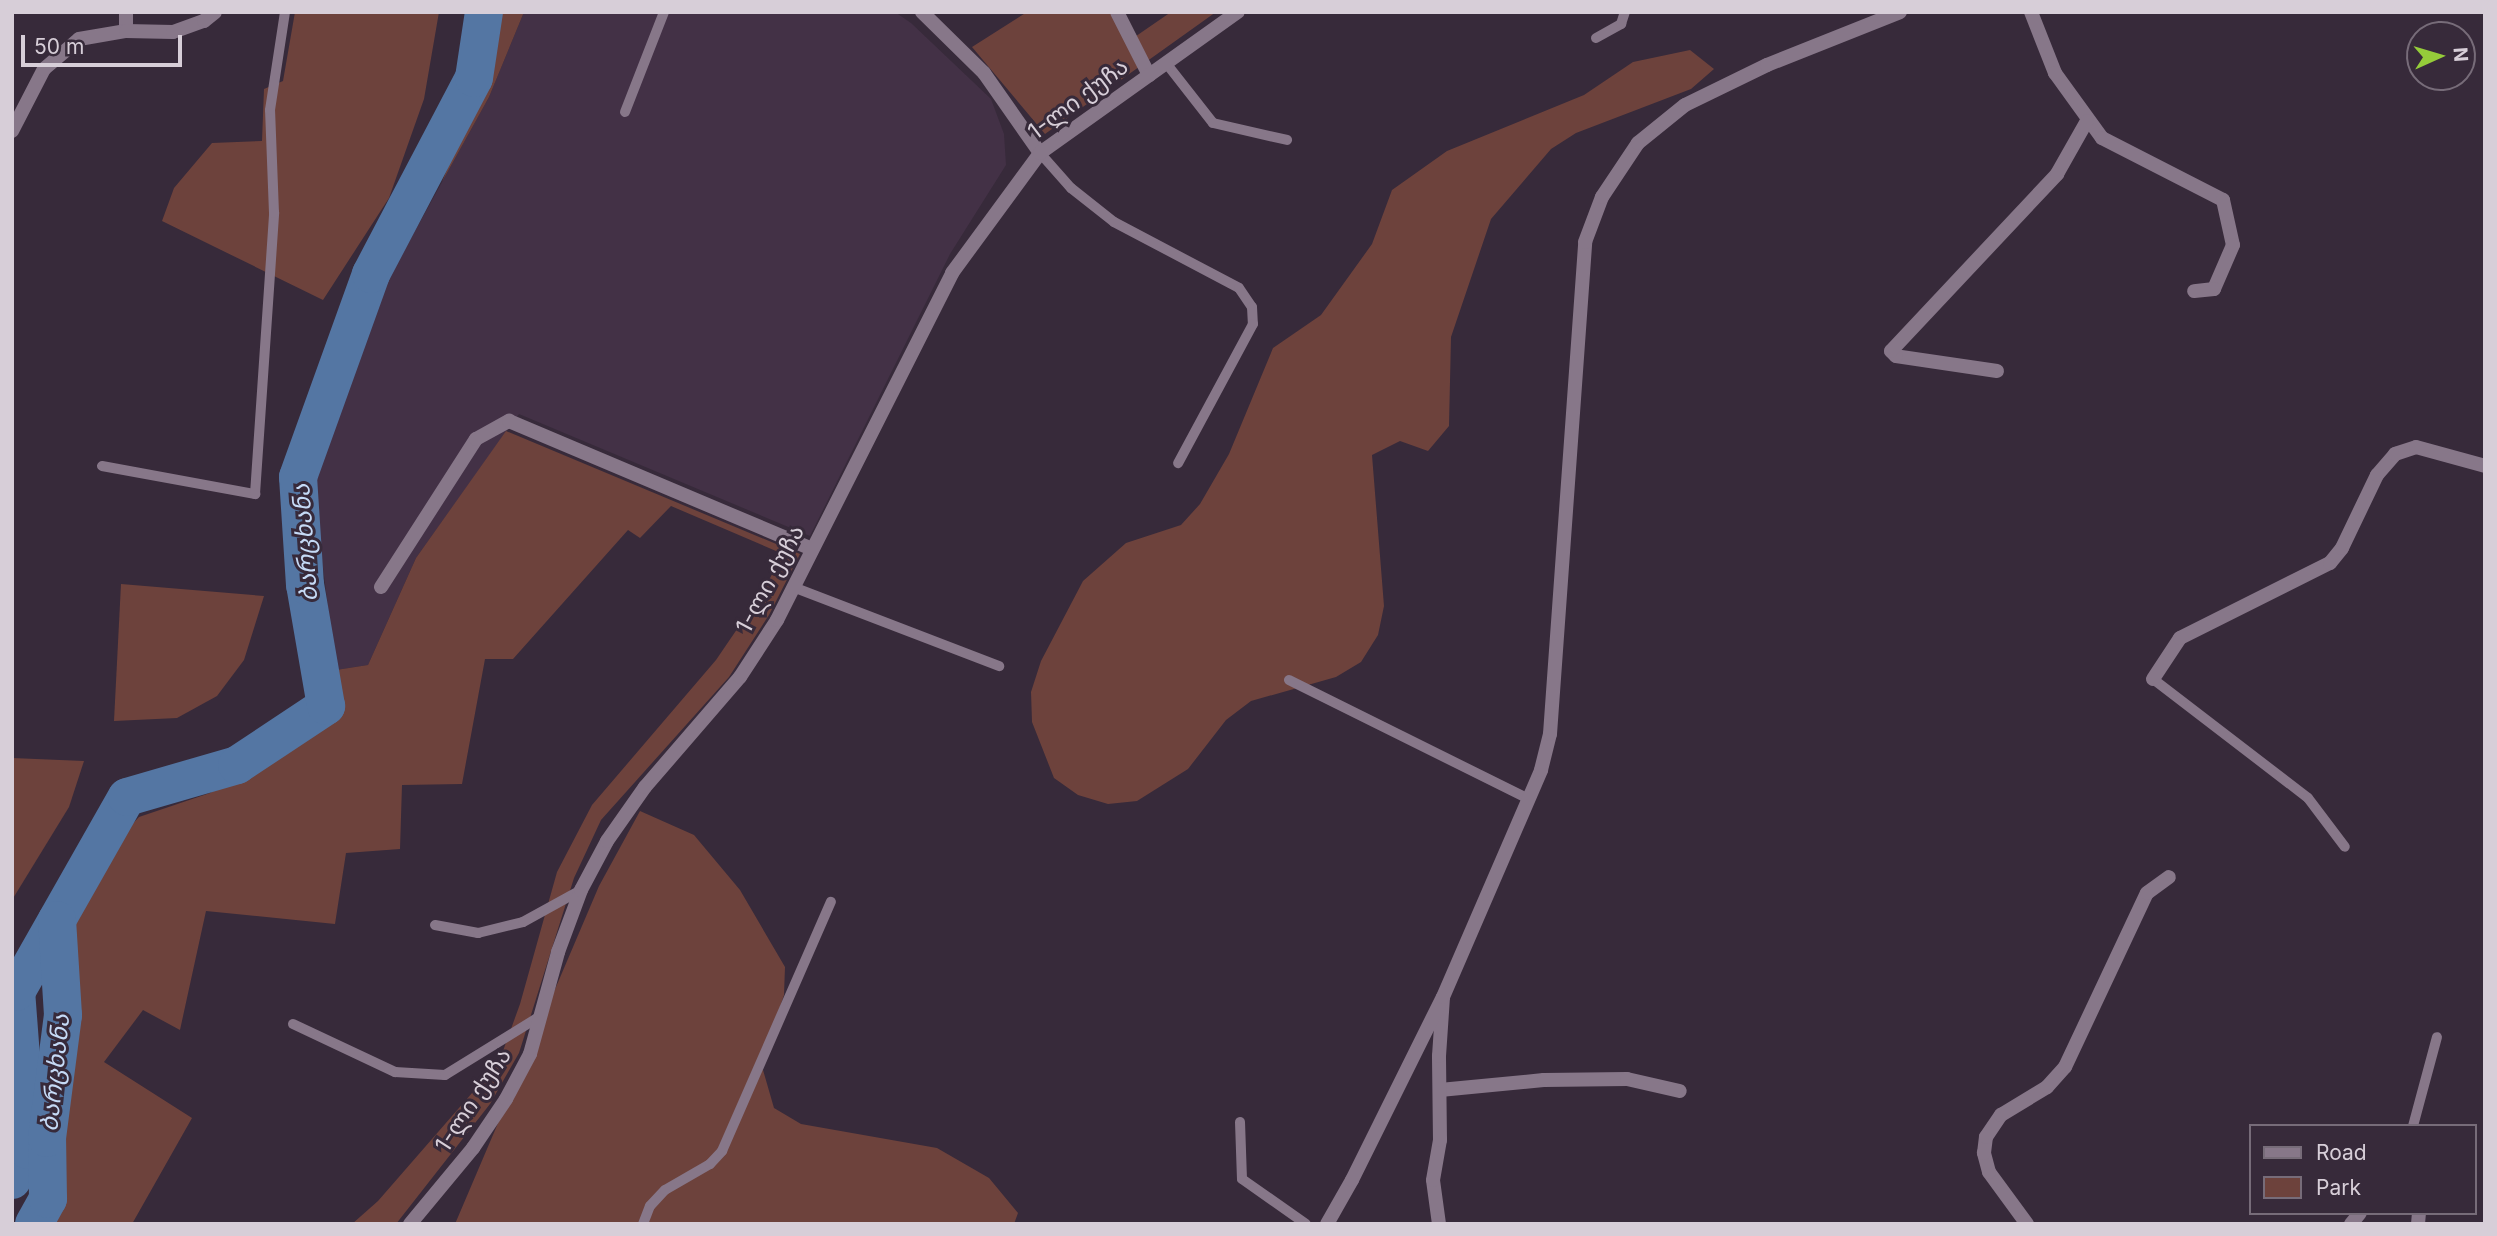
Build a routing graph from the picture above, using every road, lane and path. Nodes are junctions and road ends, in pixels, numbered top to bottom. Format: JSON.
{"nodes":[{"id":1,"x":125,"y":12,"type":"edge"},
{"id":2,"x":215,"y":12,"type":"edge"},
{"id":3,"x":285,"y":12,"type":"edge"},
{"id":4,"x":664,"y":12,"type":"edge"},
{"id":5,"x":922,"y":12,"type":"edge"},
{"id":6,"x":1116,"y":12,"type":"edge"},
{"id":7,"x":1238,"y":12,"type":"edge"},
{"id":8,"x":1625,"y":12,"type":"edge"},
{"id":9,"x":1900,"y":12,"type":"edge"},
{"id":10,"x":2031,"y":12,"type":"edge"},
{"id":11,"x":126,"y":31,"type":"junction"},
{"id":12,"x":1596,"y":38,"type":"dead end"},
{"id":13,"x":1166,"y":63,"type":"junction"},
{"id":14,"x":1149,"y":75,"type":"junction"},
{"id":15,"x":625,"y":112,"type":"dead end"},
{"id":16,"x":2087,"y":121,"type":"junction"},
{"id":17,"x":12,"y":131,"type":"edge"},
{"id":18,"x":1287,"y":140,"type":"dead end"},
{"id":19,"x":1040,"y":153,"type":"junction"},
{"id":20,"x":2194,"y":292,"type":"dead end"},
{"id":21,"x":1997,"y":371,"type":"dead end"},
{"id":22,"x":1178,"y":463,"type":"dead end"},
{"id":23,"x":102,"y":466,"type":"dead end"},
{"id":24,"x":2485,"y":466,"type":"edge"},
{"id":25,"x":812,"y":549,"type":"junction"},
{"id":26,"x":381,"y":587,"type":"dead end"},
{"id":27,"x":793,"y":587,"type":"junction"},
{"id":28,"x":999,"y":666,"type":"dead end"},
{"id":29,"x":2153,"y":679,"type":"joint"},
{"id":30,"x":1289,"y":680,"type":"dead end"},
{"id":31,"x":1529,"y":799,"type":"junction"},
{"id":32,"x":2344,"y":848,"type":"dead end"},
{"id":33,"x":2169,"y":877,"type":"dead end"},
{"id":34,"x":581,"y":890,"type":"junction"},
{"id":35,"x":831,"y":902,"type":"dead end"},
{"id":36,"x":435,"y":925,"type":"dead end"},
{"id":37,"x":1443,"y":997,"type":"junction"},
{"id":38,"x":542,"y":1015,"type":"junction"},
{"id":39,"x":293,"y":1024,"type":"dead end"},
{"id":40,"x":2437,"y":1037,"type":"dead end"},
{"id":41,"x":1440,"y":1090,"type":"junction"},
{"id":42,"x":1680,"y":1091,"type":"dead end"},
{"id":43,"x":1240,"y":1122,"type":"dead end"},
{"id":44,"x":2414,"y":1124,"type":"edge"},
{"id":45,"x":410,"y":1224,"type":"edge"},
{"id":46,"x":643,"y":1224,"type":"edge"},
{"id":47,"x":1306,"y":1224,"type":"edge"},
{"id":48,"x":1326,"y":1224,"type":"edge"},
{"id":49,"x":1439,"y":1224,"type":"edge"},
{"id":50,"x":2028,"y":1224,"type":"edge"}],
"edges":[{"from":1,"to":11,"type":"street"},
{"from":2,"to":11,"type":"street"},
{"from":3,"to":23,"type":"lane"},
{"from":4,"to":15,"type":"lane"},
{"from":5,"to":19,"type":"street"},
{"from":6,"to":14,"type":"street"},
{"from":7,"to":13,"type":"street","name":"1-ლი ქუჩა"},
{"from":8,"to":12,"type":"lane"},
{"from":9,"to":31,"type":"street"},
{"from":10,"to":16,"type":"street"},
{"from":11,"to":17,"type":"street"},
{"from":13,"to":14,"type":"street","name":"1-ლი ქუჩა"},
{"from":13,"to":18,"type":"lane"},
{"from":14,"to":19,"type":"street","name":"1-ლი ქუჩა"},
{"from":16,"to":20,"type":"street"},
{"from":16,"to":21,"type":"street"},
{"from":19,"to":22,"type":"lane"},
{"from":19,"to":25,"type":"street","name":"1-ლი ქუჩა"},
{"from":24,"to":29,"type":"street"},
{"from":25,"to":26,"type":"street"},
{"from":25,"to":27,"type":"street","name":"1-ლი ქუჩა"},
{"from":27,"to":28,"type":"lane"},
{"from":27,"to":34,"type":"street","name":"1-ლი ქუჩა"},
{"from":29,"to":32,"type":"lane"},
{"from":30,"to":31,"type":"lane"},
{"from":31,"to":37,"type":"street"},
{"from":33,"to":50,"type":"street"},
{"from":34,"to":36,"type":"lane"},
{"from":34,"to":38,"type":"street","name":"1-ლი ქუჩა"},
{"from":35,"to":46,"type":"lane"},
{"from":37,"to":41,"type":"street"},
{"from":37,"to":48,"type":"street"},
{"from":38,"to":39,"type":"lane"},
{"from":38,"to":45,"type":"street","name":"1-ლი ქუჩა"},
{"from":40,"to":44,"type":"lane"},
{"from":41,"to":42,"type":"street"},
{"from":41,"to":49,"type":"street"},
{"from":43,"to":47,"type":"lane"}]}
